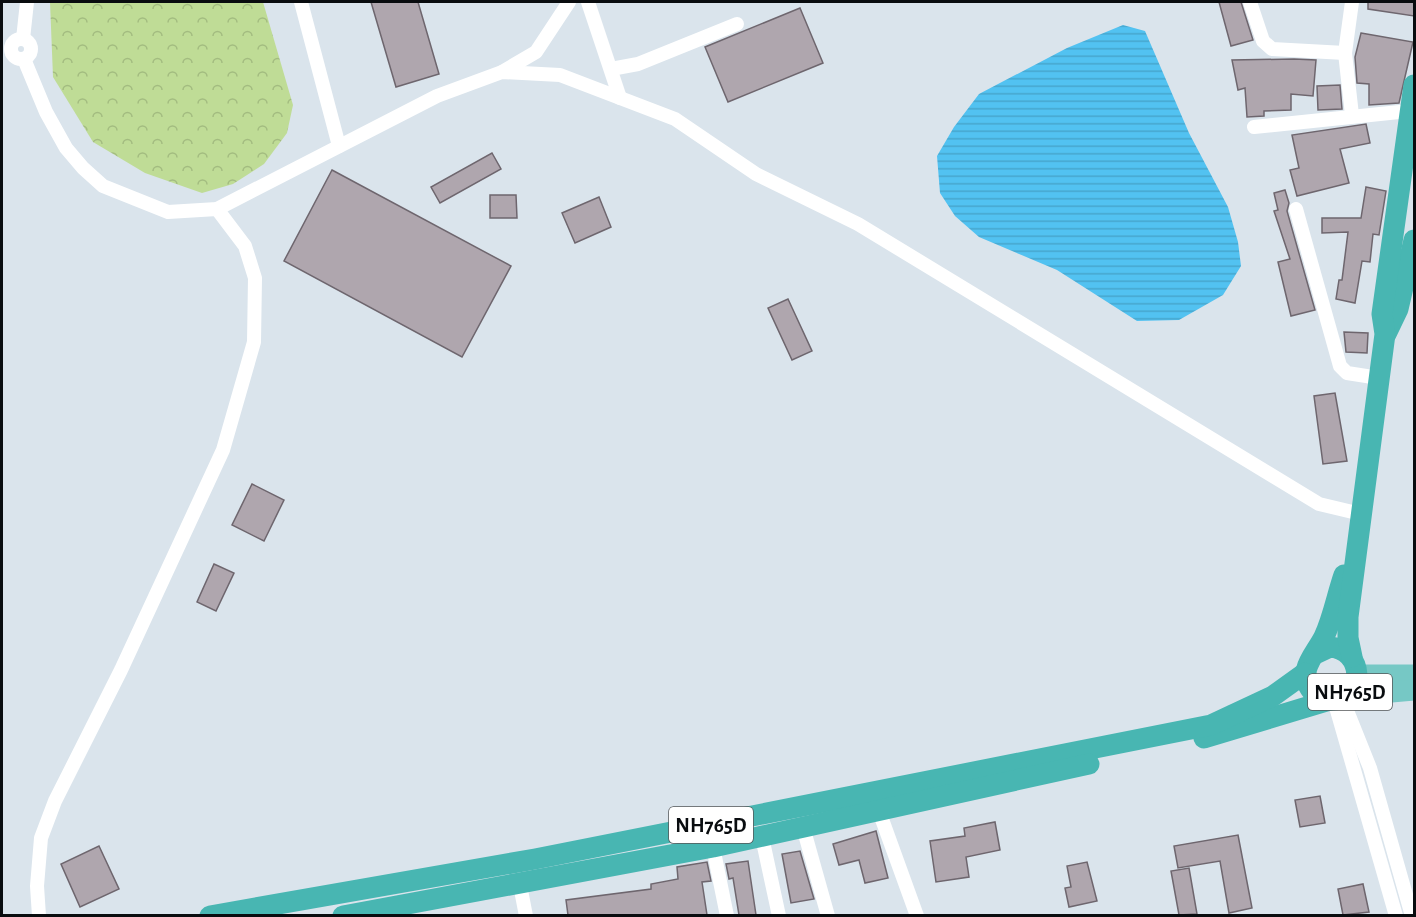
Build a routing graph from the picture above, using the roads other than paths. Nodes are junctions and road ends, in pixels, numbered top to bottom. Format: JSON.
{"nodes":[{"id":1,"x":27,"y":2,"type":"edge"},
{"id":2,"x":301,"y":2,"type":"edge"},
{"id":3,"x":569,"y":2,"type":"edge"},
{"id":4,"x":588,"y":2,"type":"edge"},
{"id":5,"x":1250,"y":2,"type":"edge"},
{"id":6,"x":1352,"y":2,"type":"edge"},
{"id":7,"x":737,"y":24,"type":"dead end"},
{"id":8,"x":1345,"y":53,"type":"junction"},
{"id":9,"x":13,"y":57,"type":"edge"},
{"id":10,"x":610,"y":69,"type":"junction"},
{"id":11,"x":502,"y":72,"type":"junction"},
{"id":12,"x":1414,"y":85,"type":"edge"},
{"id":13,"x":620,"y":98,"type":"junction"},
{"id":14,"x":1409,"y":111,"type":"junction"},
{"id":15,"x":1352,"y":115,"type":"junction"},
{"id":16,"x":1254,"y":127,"type":"dead end"},
{"id":17,"x":339,"y":146,"type":"junction"},
{"id":18,"x":217,"y":209,"type":"junction"},
{"id":19,"x":1296,"y":209,"type":"dead end"},
{"id":20,"x":1414,"y":240,"type":"edge"},
{"id":21,"x":1385,"y":334,"type":"junction"},
{"id":22,"x":1379,"y":378,"type":"junction"},
{"id":23,"x":1360,"y":522,"type":"junction"},
{"id":24,"x":1309,"y":664,"type":"junction"},
{"id":25,"x":1355,"y":666,"type":"junction"},
{"id":26,"x":1414,"y":675,"type":"edge"},
{"id":27,"x":1414,"y":690,"type":"edge"},
{"id":28,"x":1338,"y":698,"type":"junction"},
{"id":29,"x":879,"y":811,"type":"junction"},
{"id":30,"x":803,"y":827,"type":"junction"},
{"id":31,"x":762,"y":837,"type":"junction"},
{"id":32,"x":713,"y":848,"type":"junction"},
{"id":33,"x":520,"y":885,"type":"junction"},
{"id":34,"x":408,"y":909,"type":"edge"},
{"id":35,"x":39,"y":915,"type":"edge"},
{"id":36,"x":210,"y":915,"type":"edge"},
{"id":37,"x":343,"y":915,"type":"edge"},
{"id":38,"x":526,"y":915,"type":"edge"},
{"id":39,"x":728,"y":915,"type":"edge"},
{"id":40,"x":779,"y":915,"type":"edge"},
{"id":41,"x":828,"y":915,"type":"edge"},
{"id":42,"x":917,"y":915,"type":"edge"},
{"id":43,"x":1396,"y":915,"type":"edge"},
{"id":44,"x":1412,"y":915,"type":"edge"}],
"edges":[{"from":1,"to":9,"type":"street"},
{"from":2,"to":17,"type":"street"},
{"from":3,"to":11,"type":"street"},
{"from":4,"to":10,"type":"street"},
{"from":5,"to":8,"type":"street"},
{"from":6,"to":8,"type":"street"},
{"from":7,"to":10,"type":"street"},
{"from":8,"to":15,"type":"street"},
{"from":9,"to":18,"type":"street"},
{"from":10,"to":13,"type":"street"},
{"from":11,"to":13,"type":"street"},
{"from":11,"to":17,"type":"street"},
{"from":12,"to":14,"type":"highway","number":"NH765D"},
{"from":13,"to":23,"type":"street"},
{"from":14,"to":15,"type":"street"},
{"from":14,"to":21,"type":"highway","number":"NH765D"},
{"from":15,"to":16,"type":"street"},
{"from":17,"to":18,"type":"street"},
{"from":18,"to":35,"type":"street"},
{"from":19,"to":22,"type":"street"},
{"from":20,"to":21,"type":"highway","number":"NH765D"},
{"from":21,"to":22,"type":"highway","number":"NH765D"},
{"from":22,"to":23,"type":"highway","number":"NH765D"},
{"from":23,"to":24,"type":"highway","number":"NH765D"},
{"from":23,"to":25,"type":"highway","number":"NH765D"},
{"from":24,"to":25,"type":"highway","number":"NH765D"},
{"from":24,"to":28,"type":"highway","number":"NH765D"},
{"from":24,"to":36,"type":"highway","number":"NH765D"},
{"from":25,"to":26,"type":"main road"},
{"from":25,"to":28,"type":"highway","number":"NH765D"},
{"from":27,"to":28,"type":"main road"},
{"from":28,"to":29,"type":"highway","number":"NH765D"},
{"from":28,"to":43,"type":"street"},
{"from":28,"to":44,"type":"street"},
{"from":29,"to":30,"type":"highway","number":"NH765D"},
{"from":29,"to":42,"type":"street"},
{"from":30,"to":31,"type":"highway","number":"NH765D"},
{"from":30,"to":41,"type":"street"},
{"from":31,"to":32,"type":"highway","number":"NH765D"},
{"from":31,"to":40,"type":"street"},
{"from":32,"to":33,"type":"highway","number":"NH765D"},
{"from":32,"to":39,"type":"street"},
{"from":33,"to":34,"type":"highway","number":"NH765D"},
{"from":33,"to":38,"type":"street"},
{"from":34,"to":37,"type":"highway","number":"NH765D"}]}
